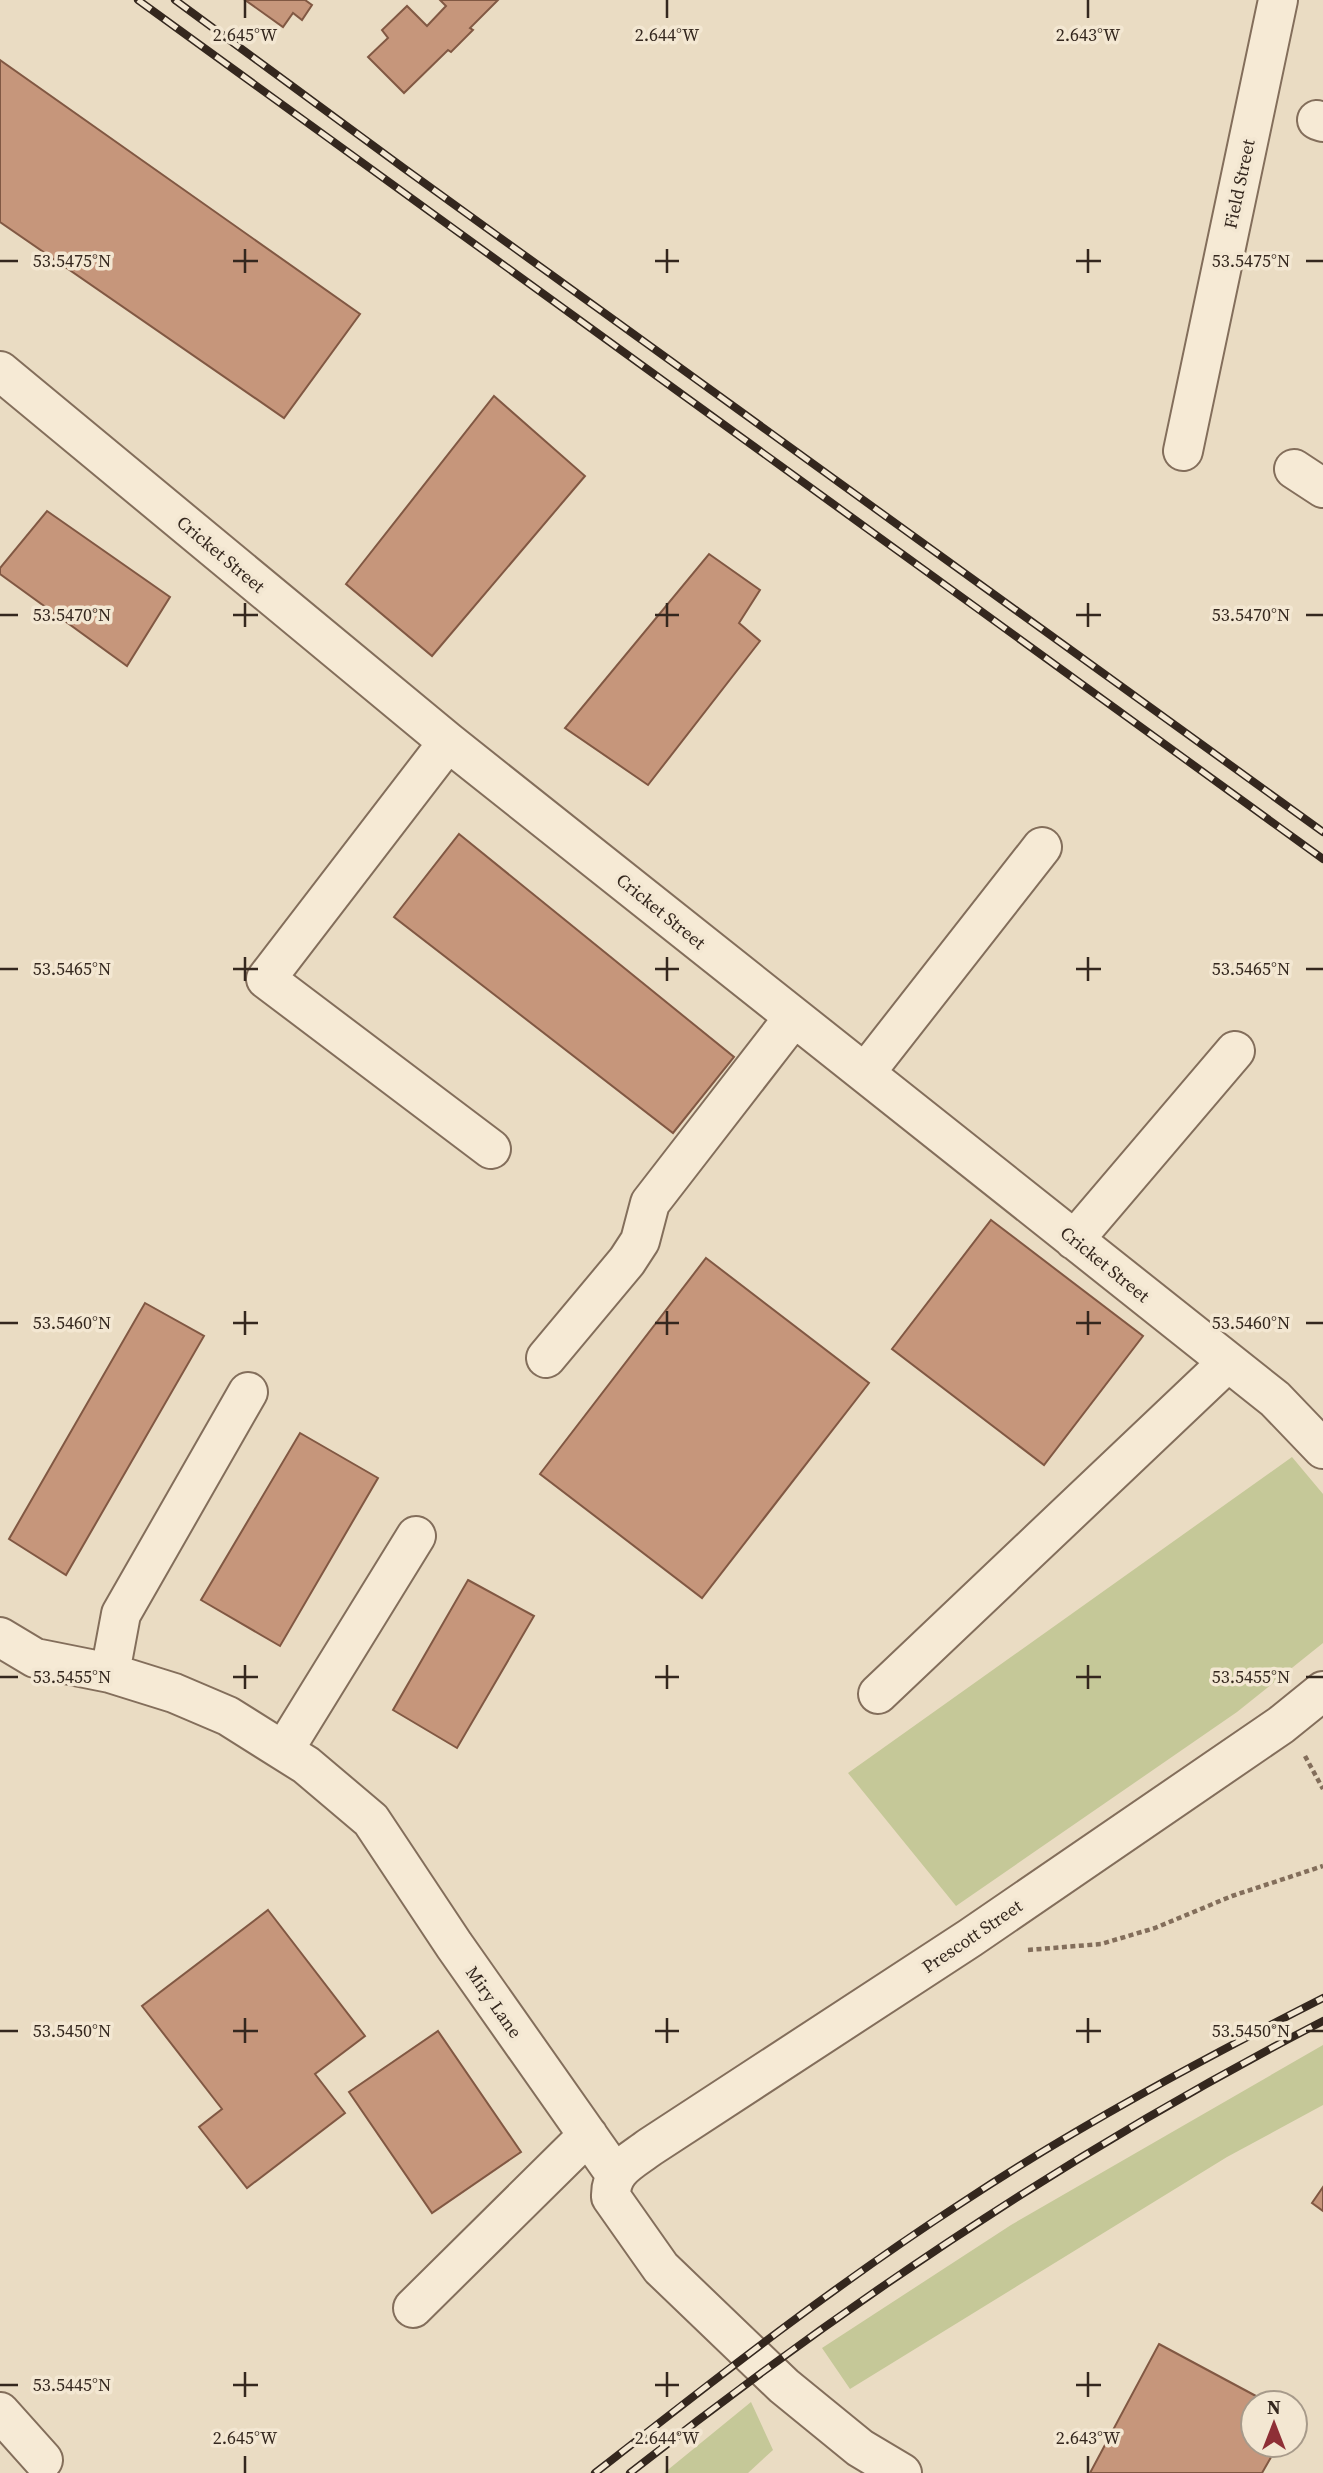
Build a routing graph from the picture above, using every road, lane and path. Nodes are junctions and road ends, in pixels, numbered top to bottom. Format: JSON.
{"nodes":[{"id":1,"x":1278,"y":0,"type":"edge"},
{"id":2,"x":0,"y":371,"type":"edge"},
{"id":3,"x":1183,"y":451,"type":"dead end"},
{"id":4,"x":448,"y":742,"type":"junction"},
{"id":5,"x":1042,"y":846,"type":"dead end"},
{"id":6,"x":794,"y":1017,"type":"junction"},
{"id":7,"x":1235,"y":1051,"type":"dead end"},
{"id":8,"x":864,"y":1073,"type":"junction"},
{"id":9,"x":491,"y":1149,"type":"dead end"},
{"id":10,"x":1074,"y":1240,"type":"junction"},
{"id":11,"x":546,"y":1358,"type":"dead end"},
{"id":12,"x":1228,"y":1363,"type":"junction"},
{"id":13,"x":248,"y":1392,"type":"dead end"},
{"id":14,"x":1323,"y":1449,"type":"edge"},
{"id":15,"x":416,"y":1536,"type":"dead end"},
{"id":16,"x":0,"y":1637,"type":"edge"},
{"id":17,"x":110,"y":1673,"type":"junction"},
{"id":18,"x":1323,"y":1691,"type":"edge"},
{"id":19,"x":878,"y":1694,"type":"dead end"},
{"id":20,"x":284,"y":1750,"type":"junction"},
{"id":21,"x":1323,"y":1866,"type":"edge"},
{"id":22,"x":970,"y":1938,"type":"junction"},
{"id":23,"x":588,"y":2135,"type":"junction"},
{"id":24,"x":615,"y":2174,"type":"junction"},
{"id":25,"x":413,"y":2308,"type":"dead end"},
{"id":26,"x":0,"y":2412,"type":"edge"},
{"id":27,"x":43,"y":2460,"type":"dead end"},
{"id":28,"x":852,"y":2461,"type":"edge"},
{"id":29,"x":902,"y":2473,"type":"edge"}],
"edges":[{"from":1,"to":3,"type":"street","name":"Field Street"},
{"from":2,"to":4,"type":"street","name":"Cricket Street"},
{"from":4,"to":6,"type":"street","name":"Cricket Street"},
{"from":4,"to":9,"type":"street"},
{"from":5,"to":8,"type":"street"},
{"from":6,"to":8,"type":"street","name":"Cricket Street"},
{"from":6,"to":11,"type":"street"},
{"from":7,"to":10,"type":"street"},
{"from":8,"to":10,"type":"street","name":"Cricket Street"},
{"from":10,"to":12,"type":"street","name":"Cricket Street"},
{"from":12,"to":14,"type":"street","name":"Cricket Street"},
{"from":12,"to":19,"type":"street"},
{"from":13,"to":17,"type":"street"},
{"from":15,"to":20,"type":"street"},
{"from":16,"to":17,"type":"street","name":"Miry Lane"},
{"from":17,"to":20,"type":"street","name":"Miry Lane"},
{"from":18,"to":22,"type":"street","name":"Prescott Street"},
{"from":20,"to":23,"type":"street","name":"Miry Lane"},
{"from":21,"to":22,"type":"path"},
{"from":22,"to":24,"type":"street","name":"Prescott Street"},
{"from":23,"to":24,"type":"street","name":"Miry Lane"},
{"from":23,"to":25,"type":"street"},
{"from":24,"to":28,"type":"street"},
{"from":26,"to":27,"type":"street"},
{"from":28,"to":29,"type":"street"}]}
